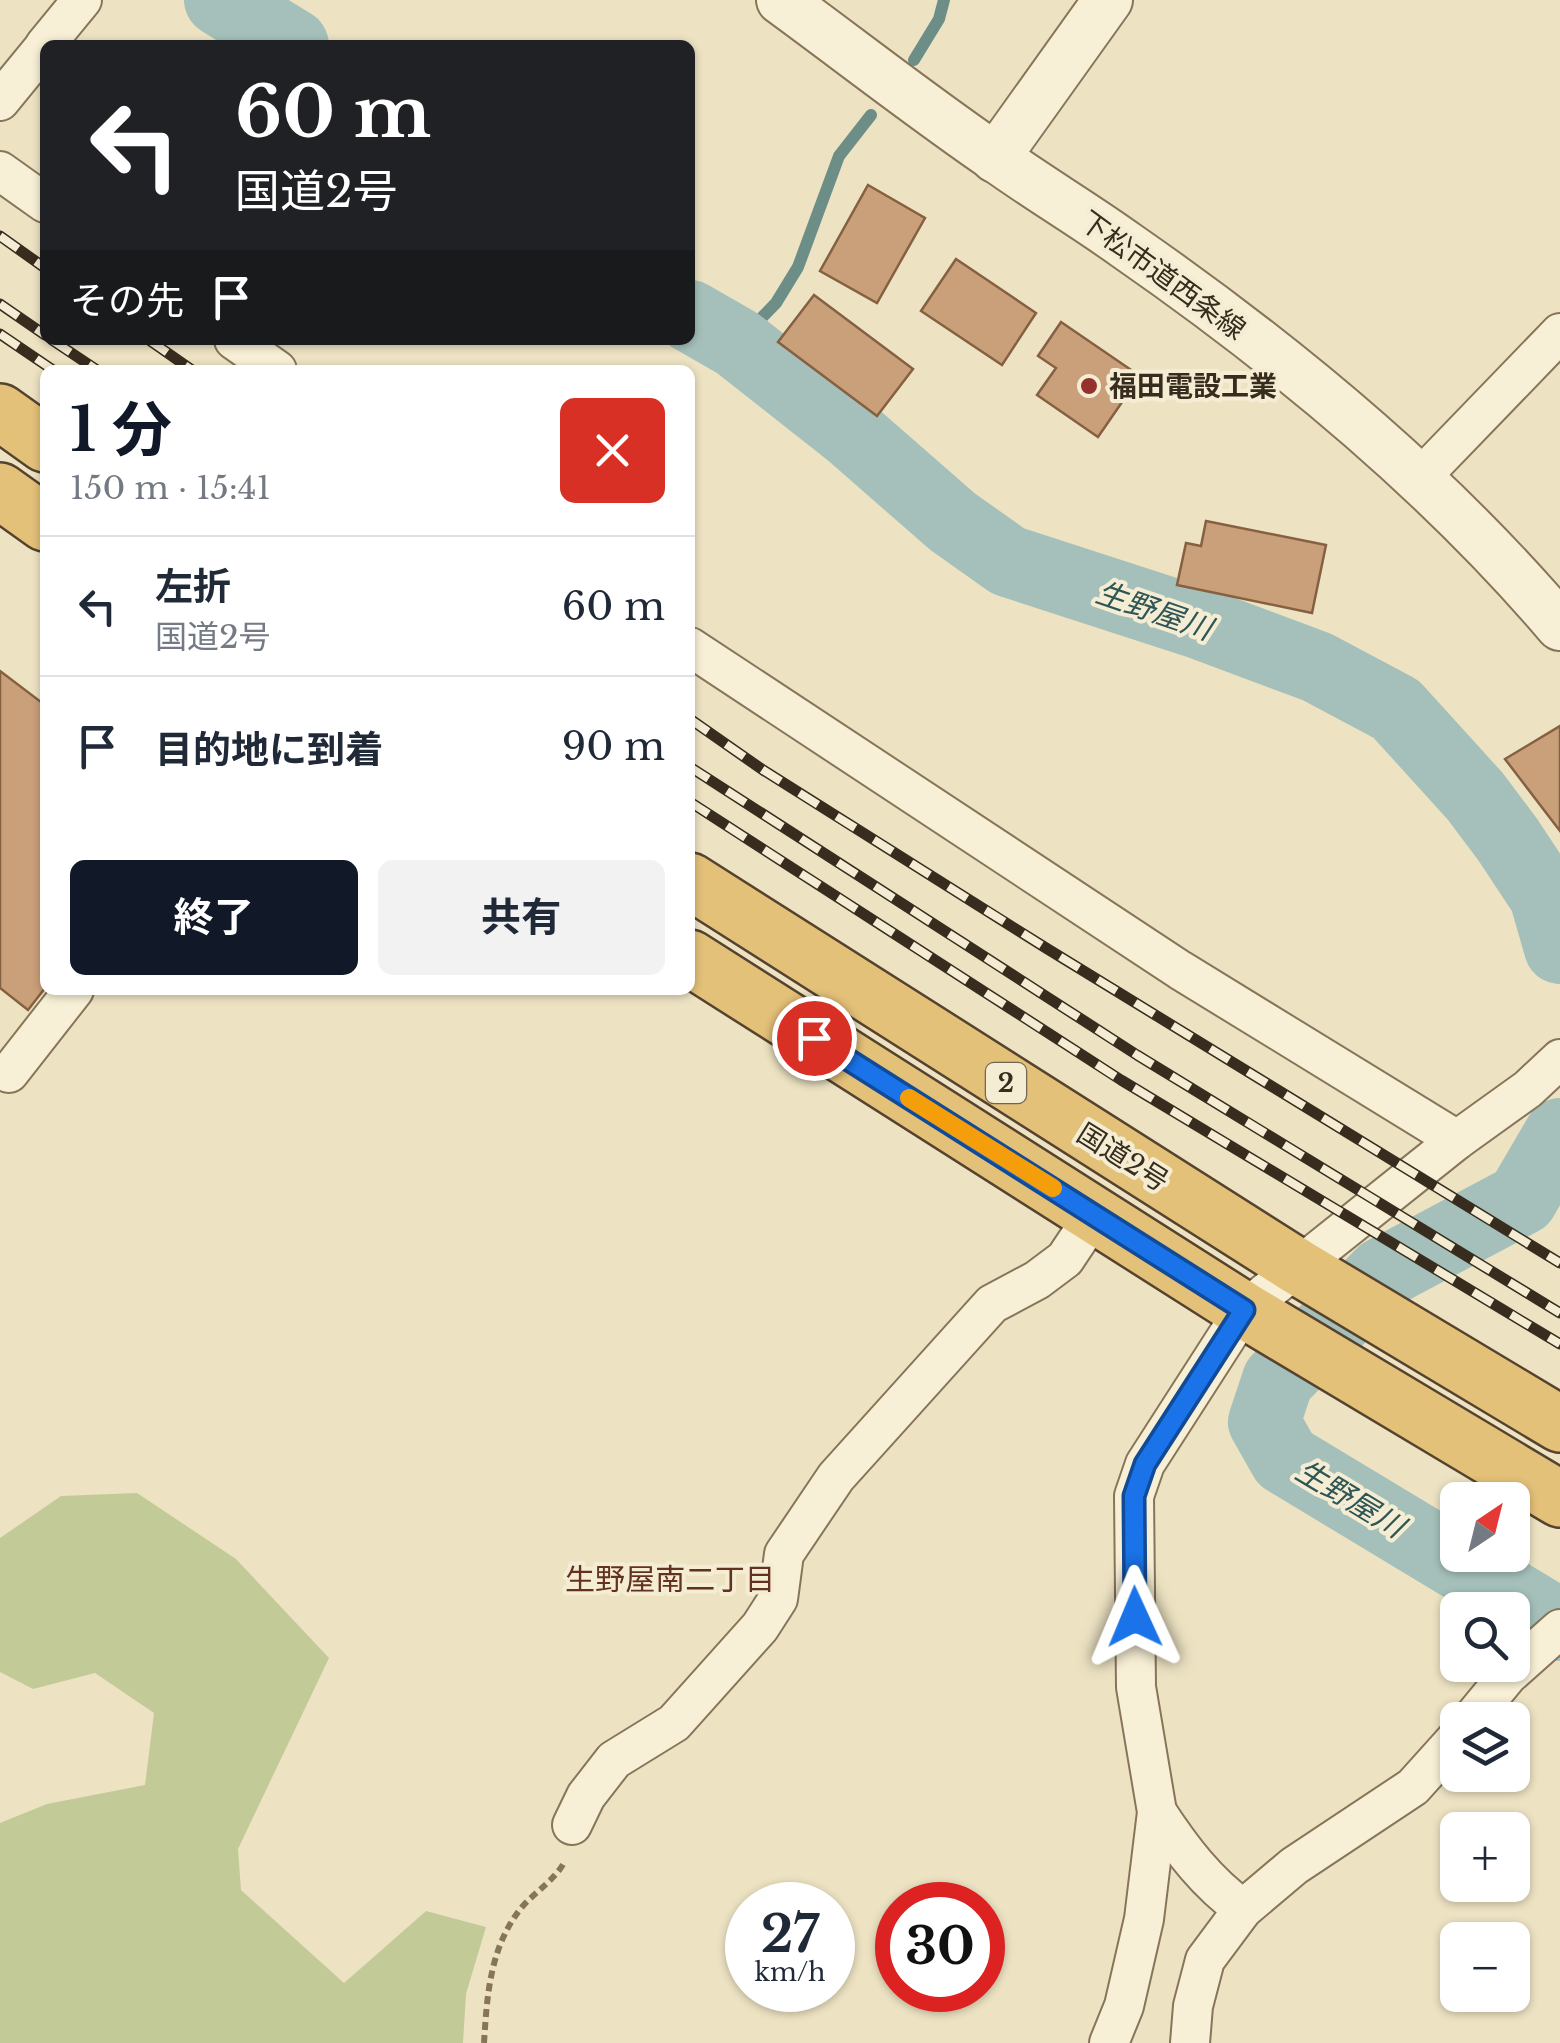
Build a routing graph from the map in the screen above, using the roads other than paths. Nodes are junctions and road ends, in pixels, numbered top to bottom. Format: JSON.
{"nodes":[{"id":1,"x":82,"y":0,"type":"edge"},
{"id":2,"x":780,"y":0,"type":"edge"},
{"id":3,"x":1108,"y":0,"type":"edge"},
{"id":4,"x":49,"y":40,"type":"edge"},
{"id":5,"x":40,"y":51,"type":"edge"},
{"id":6,"x":0,"y":101,"type":"edge"},
{"id":7,"x":995,"y":158,"type":"junction"},
{"id":8,"x":0,"y":171,"type":"edge"},
{"id":9,"x":40,"y":199,"type":"edge"},
{"id":10,"x":1560,"y":332,"type":"edge"},
{"id":11,"x":241,"y":345,"type":"edge"},
{"id":12,"x":270,"y":365,"type":"edge"},
{"id":13,"x":0,"y":412,"type":"edge"},
{"id":14,"x":40,"y":440,"type":"edge"},
{"id":15,"x":1419,"y":479,"type":"junction"},
{"id":16,"x":0,"y":491,"type":"edge"},
{"id":17,"x":40,"y":519,"type":"edge"},
{"id":18,"x":1560,"y":626,"type":"edge"},
{"id":19,"x":695,"y":650,"type":"edge"},
{"id":20,"x":695,"y":884,"type":"edge"},
{"id":21,"x":695,"y":961,"type":"edge"},
{"id":22,"x":70,"y":995,"type":"edge"},
{"id":23,"x":1560,"y":1058,"type":"edge"},
{"id":24,"x":10,"y":1074,"type":"dead end"},
{"id":25,"x":1457,"y":1140,"type":"junction"},
{"id":26,"x":1095,"y":1214,"type":"junction"},
{"id":27,"x":1311,"y":1274,"type":"junction"},
{"id":28,"x":1262,"y":1321,"type":"junction"},
{"id":29,"x":1560,"y":1424,"type":"edge"},
{"id":30,"x":1560,"y":1499,"type":"edge"},
{"id":31,"x":1554,"y":1634,"type":"edge"},
{"id":32,"x":1486,"y":1702,"type":"edge"},
{"id":33,"x":1440,"y":1757,"type":"edge"},
{"id":34,"x":1158,"y":1812,"type":"junction"},
{"id":35,"x":572,"y":1826,"type":"road end"},
{"id":36,"x":1243,"y":1909,"type":"junction"},
{"id":37,"x":1109,"y":2043,"type":"edge"},
{"id":38,"x":1190,"y":2043,"type":"edge"}],
"edges":[{"from":1,"to":4,"type":"street"},
{"from":2,"to":7,"type":"street","name":"下松市道西条線"},
{"from":3,"to":7,"type":"street"},
{"from":5,"to":6,"type":"street"},
{"from":7,"to":15,"type":"street","name":"下松市道西条線"},
{"from":8,"to":9,"type":"street"},
{"from":10,"to":15,"type":"street"},
{"from":11,"to":12,"type":"street"},
{"from":13,"to":14,"type":"highway"},
{"from":15,"to":18,"type":"street","name":"下松市道西条線"},
{"from":16,"to":17,"type":"highway"},
{"from":19,"to":25,"type":"street"},
{"from":20,"to":27,"type":"highway","name":"国道2号","number":"2"},
{"from":21,"to":26,"type":"highway","number":"2"},
{"from":22,"to":24,"type":"street"},
{"from":23,"to":25,"type":"street"},
{"from":25,"to":27,"type":"street"},
{"from":26,"to":28,"type":"highway","number":"2"},
{"from":26,"to":35,"type":"street"},
{"from":27,"to":28,"type":"street"},
{"from":27,"to":29,"type":"highway","name":"国道2号","number":"2"},
{"from":28,"to":30,"type":"highway","number":"2"},
{"from":28,"to":34,"type":"street"},
{"from":31,"to":32,"type":"street"},
{"from":33,"to":36,"type":"street"},
{"from":34,"to":36,"type":"street"},
{"from":34,"to":37,"type":"street"},
{"from":36,"to":38,"type":"street"}]}
